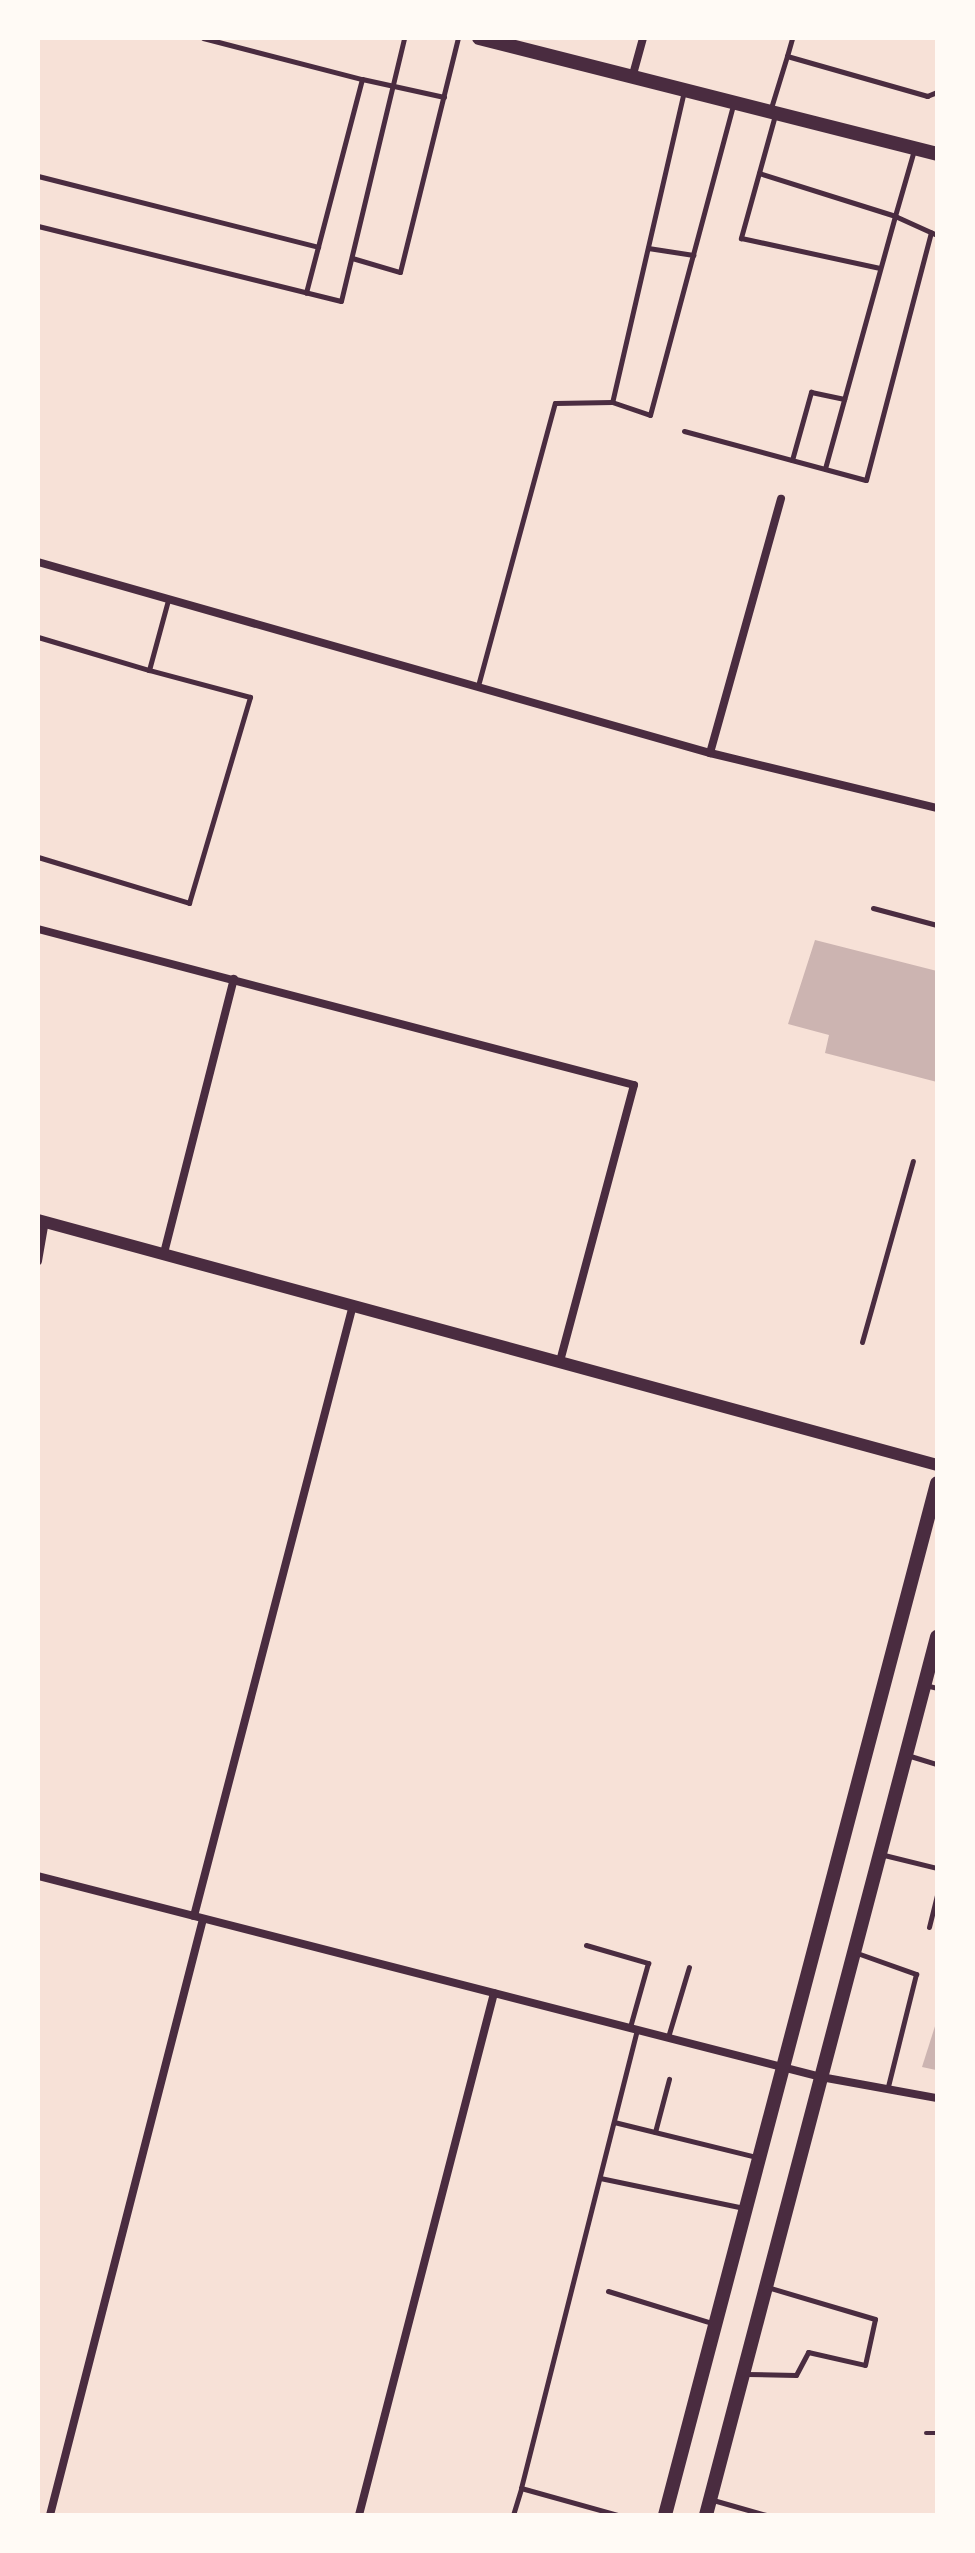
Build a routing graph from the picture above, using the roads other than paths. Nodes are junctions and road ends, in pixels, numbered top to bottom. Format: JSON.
{"nodes":[{"id":1,"x":203,"y":38,"type":"edge"},
{"id":2,"x":404,"y":38,"type":"edge"},
{"id":3,"x":458,"y":38,"type":"edge"},
{"id":4,"x":479,"y":38,"type":"edge"},
{"id":5,"x":643,"y":38,"type":"edge"},
{"id":6,"x":792,"y":38,"type":"edge"},
{"id":7,"x":787,"y":56,"type":"junction"},
{"id":8,"x":632,"y":78,"type":"junction"},
{"id":9,"x":362,"y":79,"type":"junction"},
{"id":10,"x":394,"y":82,"type":"junction"},
{"id":11,"x":684,"y":91,"type":"junction"},
{"id":12,"x":937,"y":92,"type":"edge"},
{"id":13,"x":444,"y":97,"type":"junction"},
{"id":14,"x":733,"y":104,"type":"junction"},
{"id":15,"x":772,"y":113,"type":"junction"},
{"id":16,"x":914,"y":149,"type":"junction"},
{"id":17,"x":937,"y":154,"type":"edge"},
{"id":18,"x":759,"y":173,"type":"junction"},
{"id":19,"x":38,"y":176,"type":"edge"},
{"id":20,"x":895,"y":216,"type":"junction"},
{"id":21,"x":38,"y":226,"type":"edge"},
{"id":22,"x":934,"y":233,"type":"edge"},
{"id":23,"x":318,"y":247,"type":"junction"},
{"id":24,"x":648,"y":248,"type":"junction"},
{"id":25,"x":693,"y":255,"type":"junction"},
{"id":26,"x":352,"y":258,"type":"junction"},
{"id":27,"x":880,"y":268,"type":"junction"},
{"id":28,"x":306,"y":293,"type":"junction"},
{"id":29,"x":844,"y":399,"type":"junction"},
{"id":30,"x":612,"y":402,"type":"junction"},
{"id":31,"x":684,"y":431,"type":"dead end"},
{"id":32,"x":792,"y":460,"type":"junction"},
{"id":33,"x":825,"y":468,"type":"junction"},
{"id":34,"x":781,"y":499,"type":"dead end"},
{"id":35,"x":38,"y":562,"type":"edge"},
{"id":36,"x":168,"y":600,"type":"junction"},
{"id":37,"x":38,"y":637,"type":"edge"},
{"id":38,"x":149,"y":670,"type":"junction"},
{"id":39,"x":479,"y":682,"type":"junction"},
{"id":40,"x":710,"y":753,"type":"junction"},
{"id":41,"x":937,"y":808,"type":"edge"},
{"id":42,"x":38,"y":857,"type":"edge"},
{"id":43,"x":873,"y":908,"type":"dead end"},
{"id":44,"x":937,"y":925,"type":"edge"},
{"id":45,"x":38,"y":929,"type":"edge"},
{"id":46,"x":234,"y":979,"type":"junction"},
{"id":47,"x":913,"y":1161,"type":"dead end"},
{"id":48,"x":41,"y":1220,"type":"edge"},
{"id":49,"x":164,"y":1253,"type":"junction"},
{"id":50,"x":38,"y":1261,"type":"edge"},
{"id":51,"x":353,"y":1305,"type":"junction"},
{"id":52,"x":862,"y":1342,"type":"dead end"},
{"id":53,"x":561,"y":1358,"type":"junction"},
{"id":54,"x":937,"y":1465,"type":"edge"},
{"id":55,"x":937,"y":1483,"type":"edge"},
{"id":56,"x":937,"y":1637,"type":"edge"},
{"id":57,"x":931,"y":1687,"type":"edge"},
{"id":58,"x":906,"y":1754,"type":"junction"},
{"id":59,"x":937,"y":1764,"type":"edge"},
{"id":60,"x":880,"y":1854,"type":"junction"},
{"id":61,"x":937,"y":1868,"type":"edge"},
{"id":62,"x":38,"y":1876,"type":"edge"},
{"id":63,"x":937,"y":1895,"type":"edge"},
{"id":64,"x":199,"y":1918,"type":"junction"},
{"id":65,"x":929,"y":1927,"type":"dead end"},
{"id":66,"x":586,"y":1945,"type":"dead end"},
{"id":67,"x":854,"y":1952,"type":"junction"},
{"id":68,"x":689,"y":1967,"type":"dead end"},
{"id":69,"x":494,"y":1993,"type":"junction"},
{"id":70,"x":634,"y":2029,"type":"junction"},
{"id":71,"x":668,"y":2038,"type":"junction"},
{"id":72,"x":785,"y":2068,"type":"junction"},
{"id":73,"x":821,"y":2077,"type":"junction"},
{"id":74,"x":669,"y":2079,"type":"dead end"},
{"id":75,"x":888,"y":2086,"type":"junction"},
{"id":76,"x":937,"y":2098,"type":"edge"},
{"id":77,"x":614,"y":2122,"type":"junction"},
{"id":78,"x":655,"y":2132,"type":"junction"},
{"id":79,"x":761,"y":2158,"type":"junction"},
{"id":80,"x":600,"y":2178,"type":"junction"},
{"id":81,"x":747,"y":2209,"type":"junction"},
{"id":82,"x":766,"y":2287,"type":"junction"},
{"id":83,"x":608,"y":2291,"type":"dead end"},
{"id":84,"x":716,"y":2325,"type":"junction"},
{"id":85,"x":744,"y":2374,"type":"junction"},
{"id":86,"x":521,"y":2488,"type":"junction"},
{"id":87,"x":711,"y":2499,"type":"junction"},
{"id":88,"x":50,"y":2515,"type":"edge"},
{"id":89,"x":359,"y":2515,"type":"edge"},
{"id":90,"x":513,"y":2515,"type":"edge"},
{"id":91,"x":618,"y":2515,"type":"edge"},
{"id":92,"x":665,"y":2515,"type":"edge"},
{"id":93,"x":706,"y":2515,"type":"edge"},
{"id":94,"x":766,"y":2515,"type":"edge"}],
"edges":[{"from":1,"to":9,"type":"lane"},
{"from":2,"to":10,"type":"lane"},
{"from":3,"to":13,"type":"lane"},
{"from":4,"to":8,"type":"main road"},
{"from":5,"to":8,"type":"street"},
{"from":6,"to":7,"type":"lane"},
{"from":7,"to":12,"type":"lane"},
{"from":7,"to":15,"type":"lane"},
{"from":8,"to":11,"type":"main road"},
{"from":9,"to":10,"type":"lane"},
{"from":9,"to":23,"type":"lane"},
{"from":10,"to":13,"type":"lane"},
{"from":10,"to":26,"type":"lane"},
{"from":11,"to":14,"type":"main road"},
{"from":11,"to":24,"type":"lane"},
{"from":13,"to":26,"type":"lane"},
{"from":14,"to":15,"type":"main road"},
{"from":14,"to":25,"type":"lane"},
{"from":15,"to":16,"type":"main road"},
{"from":15,"to":18,"type":"lane"},
{"from":16,"to":17,"type":"main road"},
{"from":16,"to":20,"type":"lane"},
{"from":18,"to":20,"type":"lane"},
{"from":18,"to":27,"type":"lane"},
{"from":19,"to":23,"type":"lane"},
{"from":20,"to":22,"type":"lane"},
{"from":20,"to":27,"type":"lane"},
{"from":21,"to":28,"type":"lane"},
{"from":22,"to":33,"type":"lane"},
{"from":23,"to":28,"type":"lane"},
{"from":24,"to":25,"type":"lane"},
{"from":24,"to":30,"type":"lane"},
{"from":25,"to":30,"type":"lane"},
{"from":26,"to":28,"type":"lane"},
{"from":27,"to":29,"type":"lane"},
{"from":29,"to":32,"type":"lane"},
{"from":29,"to":33,"type":"lane"},
{"from":30,"to":39,"type":"lane"},
{"from":31,"to":32,"type":"lane"},
{"from":32,"to":33,"type":"lane"},
{"from":34,"to":40,"type":"street"},
{"from":35,"to":36,"type":"street"},
{"from":36,"to":38,"type":"lane"},
{"from":36,"to":39,"type":"street"},
{"from":37,"to":38,"type":"lane"},
{"from":38,"to":42,"type":"lane"},
{"from":39,"to":40,"type":"street"},
{"from":40,"to":41,"type":"street"},
{"from":43,"to":44,"type":"lane"},
{"from":45,"to":46,"type":"street"},
{"from":46,"to":49,"type":"street"},
{"from":46,"to":53,"type":"street"},
{"from":47,"to":52,"type":"lane"},
{"from":48,"to":49,"type":"street"},
{"from":48,"to":50,"type":"street"},
{"from":49,"to":51,"type":"street"},
{"from":51,"to":53,"type":"street"},
{"from":51,"to":64,"type":"street"},
{"from":53,"to":54,"type":"street"},
{"from":55,"to":72,"type":"main road"},
{"from":56,"to":57,"type":"main road"},
{"from":57,"to":58,"type":"main road"},
{"from":58,"to":59,"type":"lane"},
{"from":58,"to":60,"type":"main road"},
{"from":60,"to":61,"type":"lane"},
{"from":60,"to":67,"type":"main road"},
{"from":62,"to":64,"type":"street"},
{"from":63,"to":65,"type":"lane"},
{"from":64,"to":69,"type":"street"},
{"from":64,"to":88,"type":"street"},
{"from":66,"to":70,"type":"lane"},
{"from":67,"to":73,"type":"main road"},
{"from":67,"to":75,"type":"lane"},
{"from":68,"to":71,"type":"lane"},
{"from":69,"to":70,"type":"street"},
{"from":69,"to":89,"type":"street"},
{"from":70,"to":71,"type":"street"},
{"from":70,"to":77,"type":"lane"},
{"from":71,"to":72,"type":"street"},
{"from":72,"to":73,"type":"street"},
{"from":72,"to":79,"type":"main road"},
{"from":73,"to":75,"type":"street"},
{"from":73,"to":82,"type":"main road"},
{"from":74,"to":78,"type":"lane"},
{"from":75,"to":76,"type":"street"},
{"from":77,"to":78,"type":"lane"},
{"from":77,"to":80,"type":"lane"},
{"from":78,"to":79,"type":"lane"},
{"from":79,"to":81,"type":"main road"},
{"from":80,"to":81,"type":"lane"},
{"from":80,"to":86,"type":"lane"},
{"from":81,"to":84,"type":"main road"},
{"from":82,"to":85,"type":"main road"},
{"from":82,"to":85,"type":"lane"},
{"from":83,"to":84,"type":"lane"},
{"from":84,"to":92,"type":"main road"},
{"from":85,"to":87,"type":"main road"},
{"from":86,"to":90,"type":"lane"},
{"from":86,"to":91,"type":"lane"},
{"from":87,"to":93,"type":"main road"},
{"from":87,"to":94,"type":"lane"}]}
